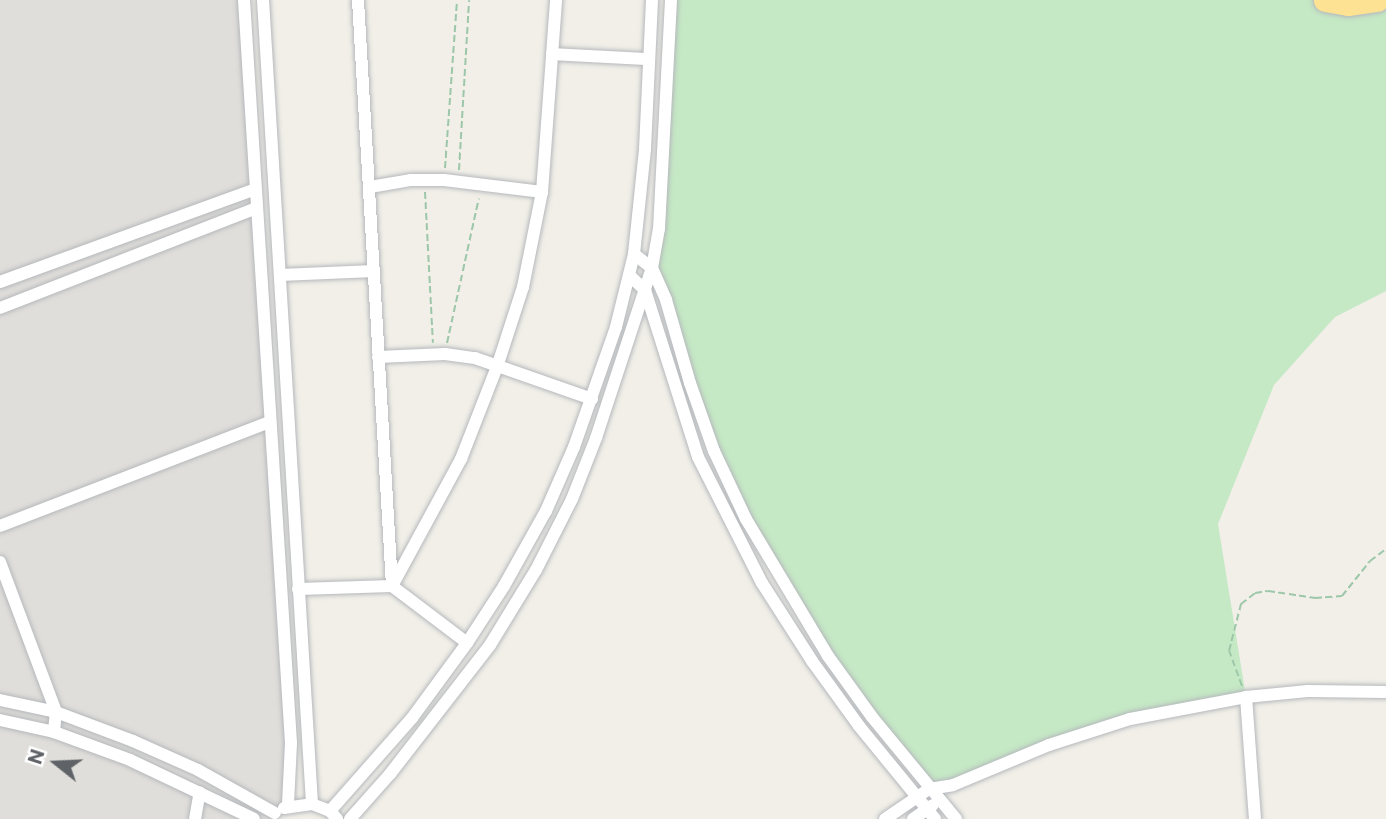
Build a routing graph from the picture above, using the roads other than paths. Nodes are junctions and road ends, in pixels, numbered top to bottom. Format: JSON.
{"nodes":[{"id":1,"x":244,"y":0,"type":"edge"},
{"id":2,"x":263,"y":0,"type":"edge"},
{"id":3,"x":358,"y":0,"type":"edge"},
{"id":4,"x":556,"y":0,"type":"edge"},
{"id":5,"x":652,"y":0,"type":"edge"},
{"id":6,"x":671,"y":0,"type":"edge"},
{"id":7,"x":1325,"y":0,"type":"edge"},
{"id":8,"x":1377,"y":0,"type":"edge"},
{"id":9,"x":552,"y":54,"type":"junction"},
{"id":10,"x":649,"y":59,"type":"junction"},
{"id":11,"x":370,"y":187,"type":"junction"},
{"id":12,"x":255,"y":189,"type":"junction"},
{"id":13,"x":542,"y":192,"type":"junction"},
{"id":14,"x":256,"y":208,"type":"junction"},
{"id":15,"x":635,"y":254,"type":"junction"},
{"id":16,"x":652,"y":268,"type":"junction"},
{"id":17,"x":374,"y":271,"type":"junction"},
{"id":18,"x":280,"y":275,"type":"junction"},
{"id":19,"x":630,"y":276,"type":"junction"},
{"id":20,"x":0,"y":282,"type":"edge"},
{"id":21,"x":645,"y":290,"type":"junction"},
{"id":22,"x":0,"y":308,"type":"edge"},
{"id":23,"x":378,"y":357,"type":"junction"},
{"id":24,"x":498,"y":365,"type":"junction"},
{"id":25,"x":592,"y":399,"type":"junction"},
{"id":26,"x":269,"y":422,"type":"junction"},
{"id":27,"x":0,"y":526,"type":"edge"},
{"id":28,"x":0,"y":562,"type":"edge"},
{"id":29,"x":392,"y":586,"type":"junction"},
{"id":30,"x":298,"y":589,"type":"junction"},
{"id":31,"x":467,"y":643,"type":"junction"},
{"id":32,"x":1386,"y":692,"type":"edge"},
{"id":33,"x":1246,"y":697,"type":"junction"},
{"id":34,"x":0,"y":700,"type":"edge"},
{"id":35,"x":56,"y":712,"type":"junction"},
{"id":36,"x":0,"y":720,"type":"edge"},
{"id":37,"x":54,"y":732,"type":"junction"},
{"id":38,"x":953,"y":785,"type":"junction"},
{"id":39,"x":929,"y":789,"type":"junction"},
{"id":40,"x":200,"y":792,"type":"junction"},
{"id":41,"x":916,"y":798,"type":"junction"},
{"id":42,"x":939,"y":801,"type":"junction"},
{"id":43,"x":312,"y":804,"type":"junction"},
{"id":44,"x":288,"y":805,"type":"junction"},
{"id":45,"x":930,"y":814,"type":"edge"},
{"id":46,"x":333,"y":815,"type":"edge"},
{"id":47,"x":272,"y":816,"type":"edge"},
{"id":48,"x":195,"y":819,"type":"edge"},
{"id":49,"x":254,"y":819,"type":"edge"},
{"id":50,"x":350,"y":819,"type":"edge"},
{"id":51,"x":885,"y":819,"type":"edge"},
{"id":52,"x":913,"y":819,"type":"edge"},
{"id":53,"x":956,"y":819,"type":"edge"},
{"id":54,"x":1255,"y":819,"type":"edge"}],
"edges":[{"from":1,"to":12,"type":"street"},
{"from":2,"to":18,"type":"street"},
{"from":3,"to":11,"type":"street"},
{"from":4,"to":9,"type":"street"},
{"from":5,"to":10,"type":"street"},
{"from":6,"to":16,"type":"street"},
{"from":7,"to":8,"type":"highway"},
{"from":9,"to":10,"type":"street"},
{"from":9,"to":13,"type":"street"},
{"from":10,"to":15,"type":"street"},
{"from":11,"to":13,"type":"street"},
{"from":11,"to":17,"type":"street"},
{"from":12,"to":14,"type":"street"},
{"from":12,"to":20,"type":"street"},
{"from":13,"to":24,"type":"street"},
{"from":14,"to":22,"type":"street"},
{"from":14,"to":26,"type":"street"},
{"from":15,"to":16,"type":"street"},
{"from":15,"to":19,"type":"street"},
{"from":16,"to":21,"type":"street"},
{"from":16,"to":39,"type":"street"},
{"from":17,"to":18,"type":"street"},
{"from":17,"to":23,"type":"street"},
{"from":18,"to":30,"type":"street"},
{"from":19,"to":21,"type":"street"},
{"from":19,"to":25,"type":"street"},
{"from":21,"to":41,"type":"street"},
{"from":21,"to":50,"type":"street"},
{"from":23,"to":24,"type":"street"},
{"from":23,"to":29,"type":"street"},
{"from":24,"to":25,"type":"street"},
{"from":24,"to":29,"type":"street"},
{"from":25,"to":31,"type":"street"},
{"from":26,"to":27,"type":"street"},
{"from":26,"to":44,"type":"street"},
{"from":28,"to":35,"type":"street"},
{"from":29,"to":30,"type":"street"},
{"from":29,"to":31,"type":"street"},
{"from":30,"to":43,"type":"street"},
{"from":31,"to":46,"type":"street"},
{"from":32,"to":33,"type":"street"},
{"from":33,"to":38,"type":"street"},
{"from":33,"to":54,"type":"street"},
{"from":34,"to":35,"type":"street"},
{"from":35,"to":37,"type":"street"},
{"from":35,"to":47,"type":"street"},
{"from":36,"to":37,"type":"street"},
{"from":37,"to":40,"type":"street"},
{"from":38,"to":39,"type":"street"},
{"from":38,"to":42,"type":"street"},
{"from":39,"to":41,"type":"street"},
{"from":39,"to":42,"type":"street"},
{"from":40,"to":48,"type":"street"},
{"from":40,"to":49,"type":"street"},
{"from":41,"to":45,"type":"street"},
{"from":41,"to":51,"type":"street"},
{"from":42,"to":45,"type":"street"},
{"from":42,"to":53,"type":"street"},
{"from":43,"to":44,"type":"street"},
{"from":43,"to":46,"type":"street"},
{"from":44,"to":47,"type":"street"},
{"from":45,"to":52,"type":"street"}]}
